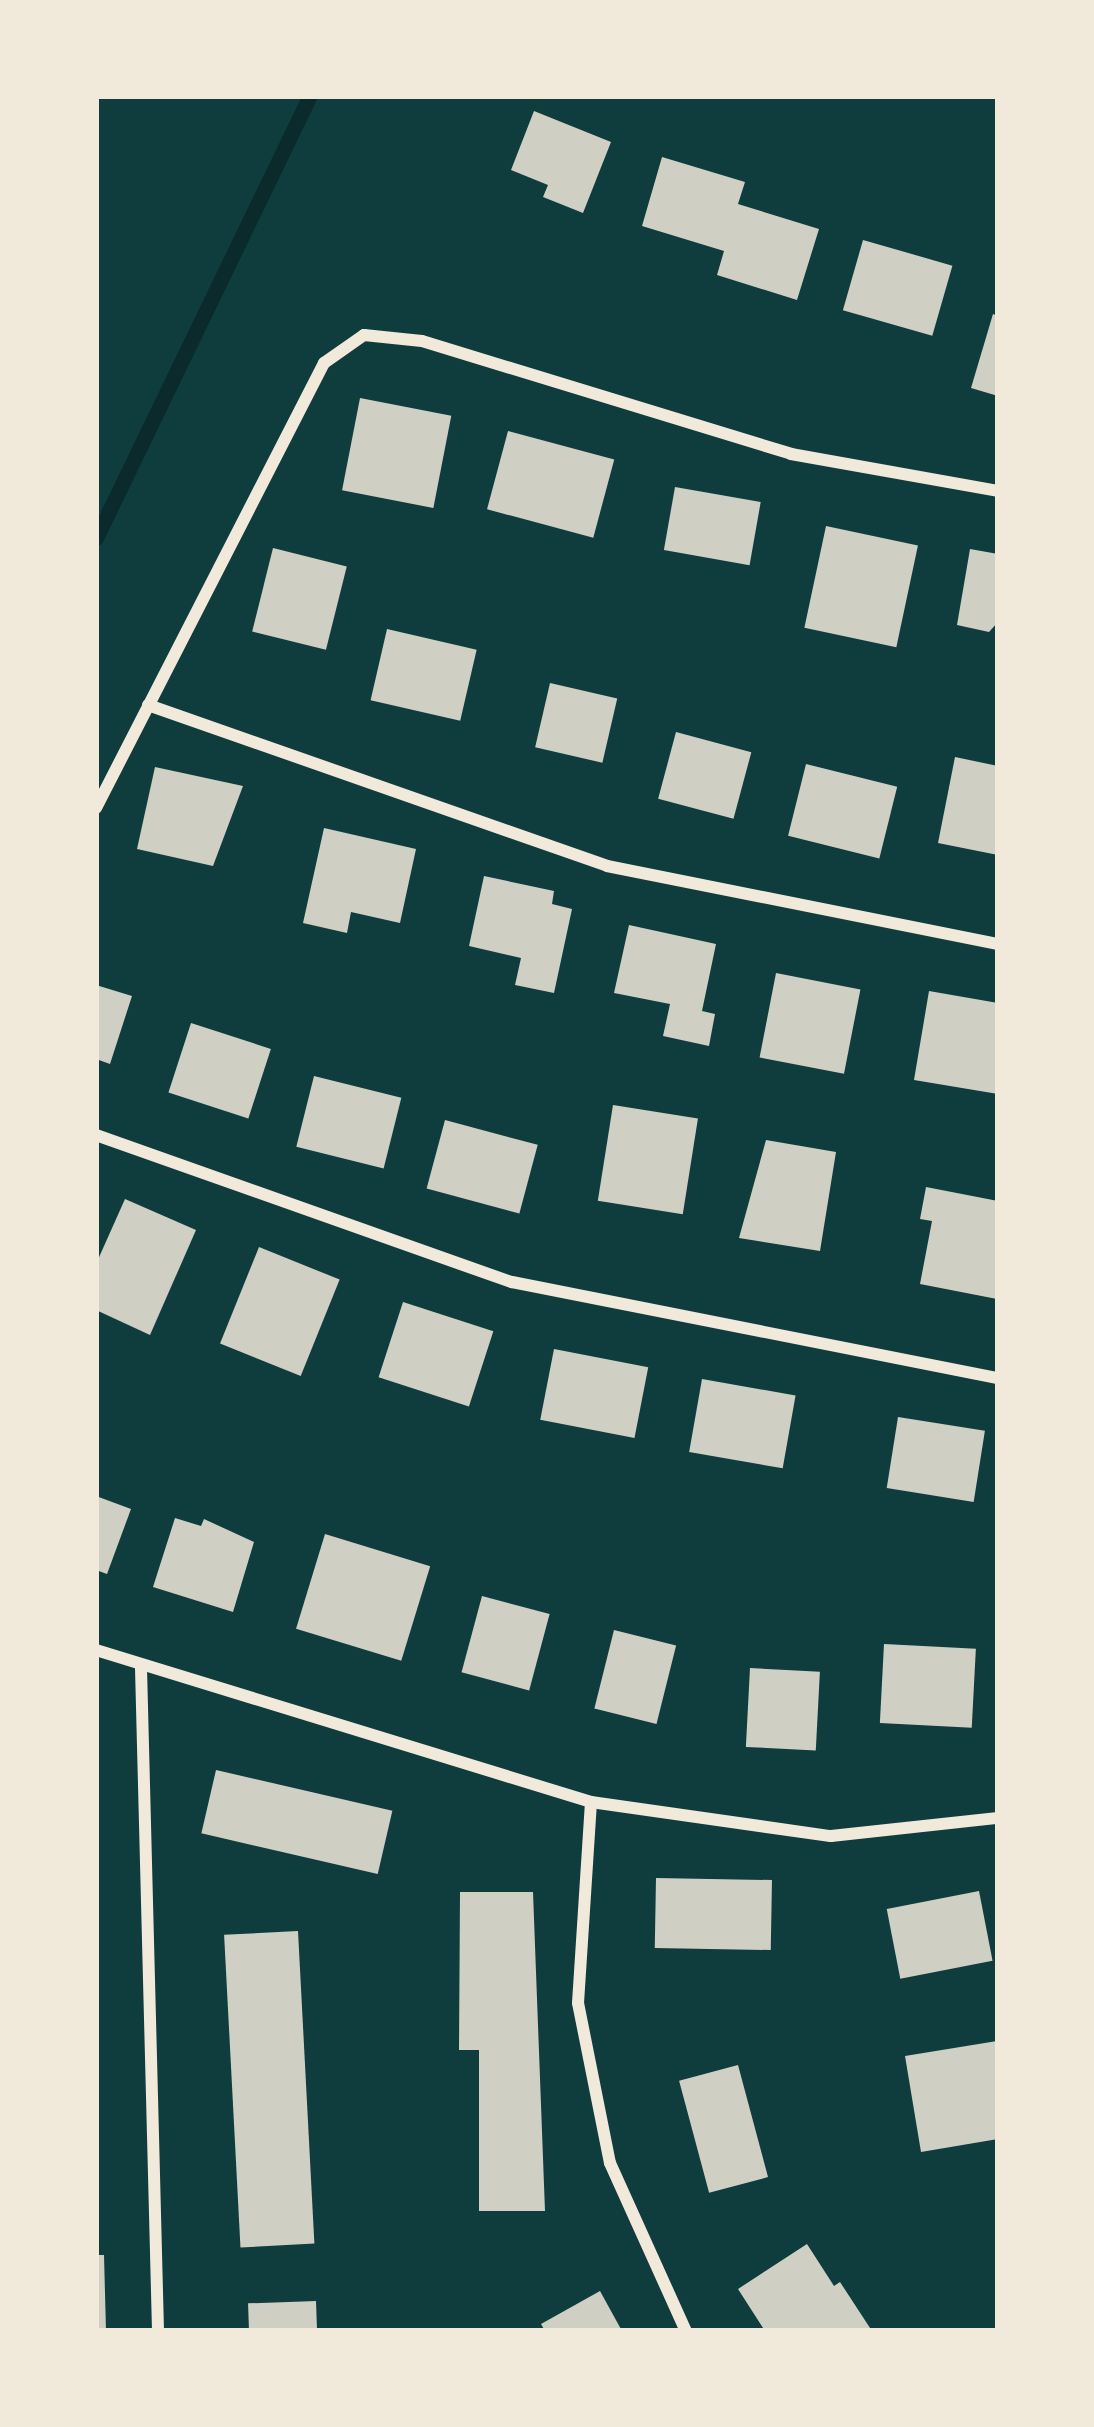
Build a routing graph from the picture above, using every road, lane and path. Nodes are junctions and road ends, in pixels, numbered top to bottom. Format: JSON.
{"nodes":[{"id":1,"x":998,"y":490,"type":"edge"},
{"id":2,"x":148,"y":705,"type":"junction"},
{"id":3,"x":96,"y":808,"type":"edge"},
{"id":4,"x":998,"y":944,"type":"edge"},
{"id":5,"x":96,"y":1135,"type":"edge"},
{"id":6,"x":998,"y":1378,"type":"edge"},
{"id":7,"x":96,"y":1650,"type":"edge"},
{"id":8,"x":141,"y":1668,"type":"junction"},
{"id":9,"x":591,"y":1802,"type":"junction"},
{"id":10,"x":998,"y":1817,"type":"edge"},
{"id":11,"x":158,"y":2331,"type":"edge"},
{"id":12,"x":686,"y":2331,"type":"edge"}],
"edges":[{"from":1,"to":2,"type":"street"},
{"from":2,"to":3,"type":"street"},
{"from":2,"to":4,"type":"street"},
{"from":5,"to":6,"type":"street"},
{"from":7,"to":8,"type":"street"},
{"from":8,"to":9,"type":"street"},
{"from":8,"to":11,"type":"street"},
{"from":9,"to":10,"type":"street"},
{"from":9,"to":12,"type":"street"}]}
